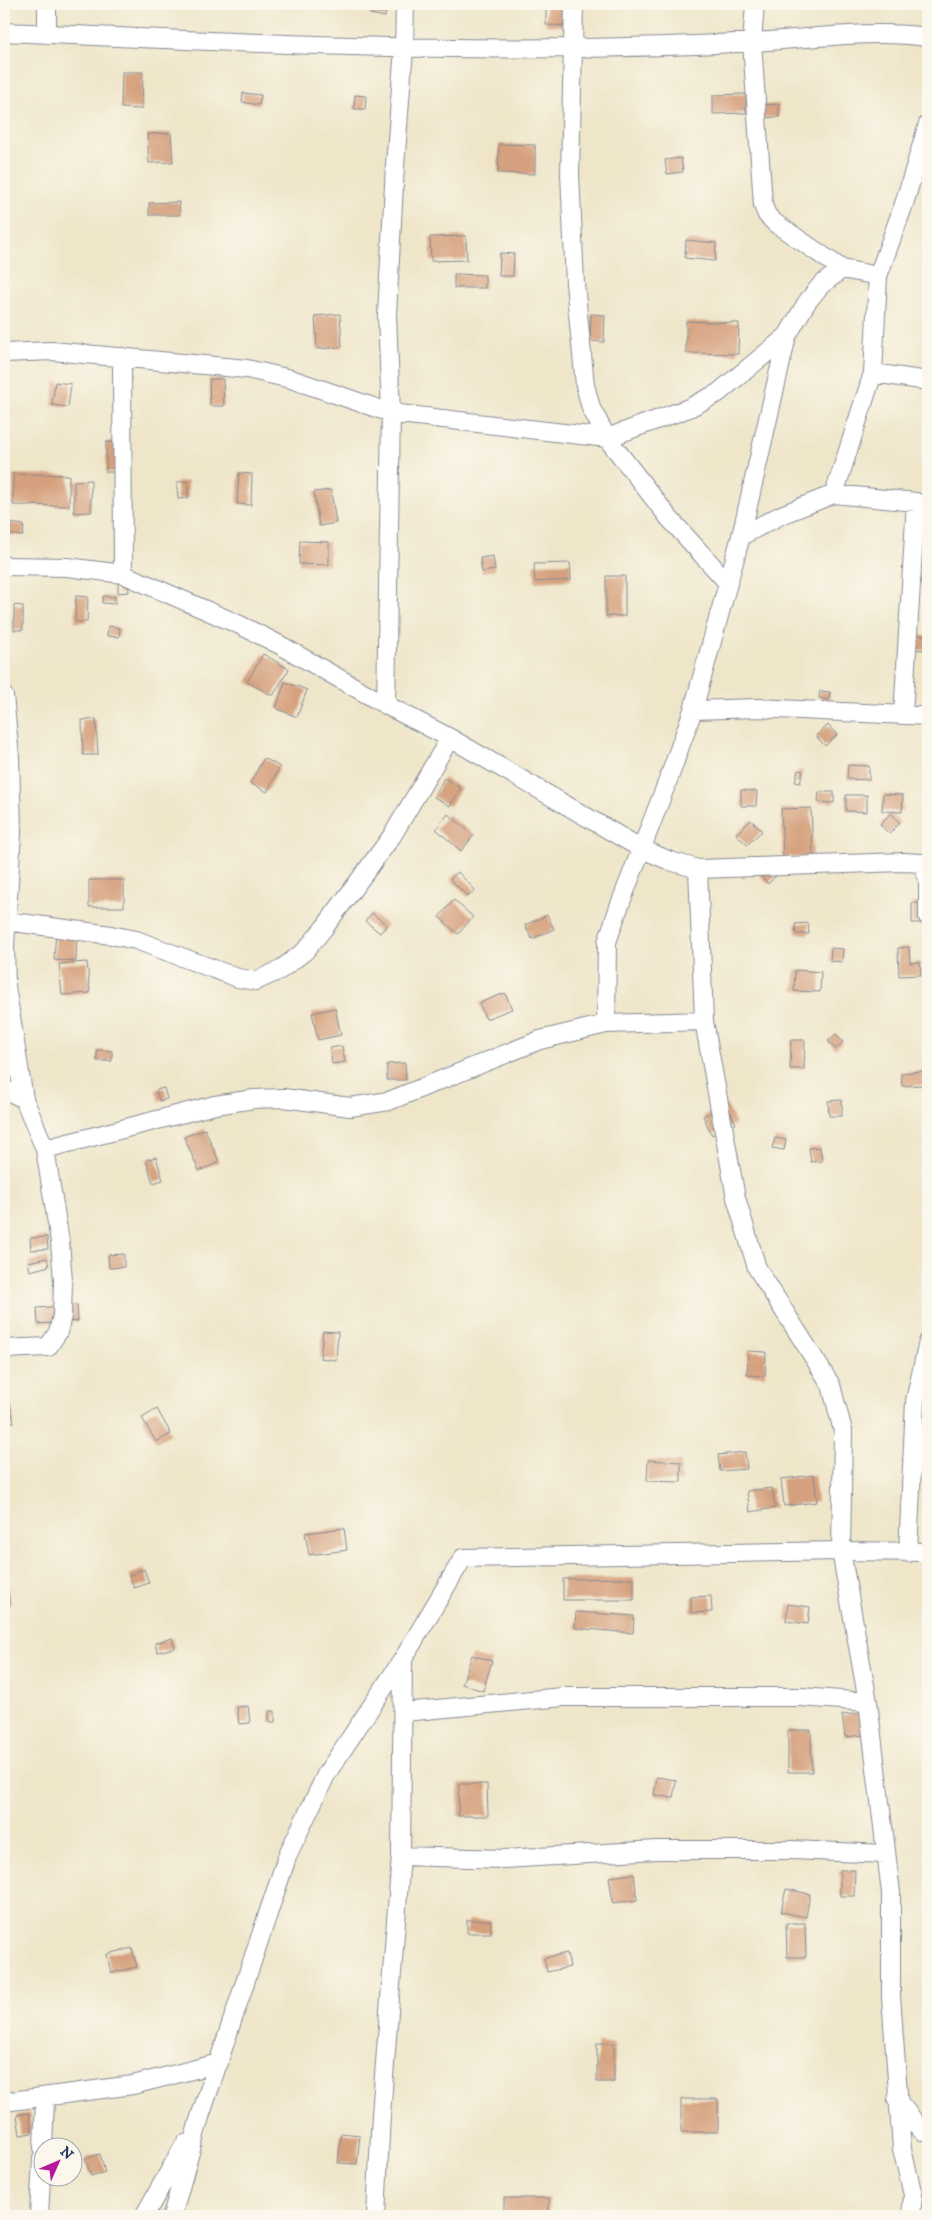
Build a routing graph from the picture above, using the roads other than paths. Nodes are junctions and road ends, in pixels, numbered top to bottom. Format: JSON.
{"nodes":[{"id":1,"x":47,"y":4,"type":"edge"},
{"id":2,"x":405,"y":4,"type":"edge"},
{"id":3,"x":574,"y":4,"type":"edge"},
{"id":4,"x":754,"y":4,"type":"edge"},
{"id":5,"x":4,"y":32,"type":"edge"},
{"id":6,"x":47,"y":34,"type":"junction"},
{"id":7,"x":928,"y":37,"type":"edge"},
{"id":8,"x":752,"y":42,"type":"junction"},
{"id":9,"x":404,"y":48,"type":"junction"},
{"id":10,"x":573,"y":48,"type":"junction"},
{"id":11,"x":928,"y":124,"type":"edge"},
{"id":12,"x":842,"y":269,"type":"junction"},
{"id":13,"x":878,"y":276,"type":"junction"},
{"id":14,"x":787,"y":336,"type":"junction"},
{"id":15,"x":4,"y":353,"type":"edge"},
{"id":16,"x":122,"y":357,"type":"junction"},
{"id":17,"x":873,"y":373,"type":"junction"},
{"id":18,"x":928,"y":381,"type":"edge"},
{"id":19,"x":391,"y":413,"type":"junction"},
{"id":20,"x":607,"y":438,"type":"junction"},
{"id":21,"x":834,"y":494,"type":"junction"},
{"id":22,"x":741,"y":536,"type":"junction"},
{"id":23,"x":4,"y":566,"type":"edge"},
{"id":24,"x":123,"y":574,"type":"junction"},
{"id":25,"x":727,"y":582,"type":"junction"},
{"id":26,"x":4,"y":696,"type":"edge"},
{"id":27,"x":386,"y":705,"type":"junction"},
{"id":28,"x":693,"y":710,"type":"junction"},
{"id":29,"x":903,"y":715,"type":"junction"},
{"id":30,"x":928,"y":716,"type":"edge"},
{"id":31,"x":450,"y":738,"type":"junction"},
{"id":32,"x":642,"y":849,"type":"junction"},
{"id":33,"x":698,"y":869,"type":"junction"},
{"id":34,"x":928,"y":917,"type":"edge"},
{"id":35,"x":6,"y":921,"type":"junction"},
{"id":36,"x":704,"y":1020,"type":"junction"},
{"id":37,"x":606,"y":1024,"type":"junction"},
{"id":38,"x":4,"y":1089,"type":"edge"},
{"id":39,"x":24,"y":1099,"type":"junction"},
{"id":40,"x":45,"y":1150,"type":"junction"},
{"id":41,"x":928,"y":1340,"type":"edge"},
{"id":42,"x":4,"y":1349,"type":"edge"},
{"id":43,"x":841,"y":1551,"type":"junction"},
{"id":44,"x":928,"y":1552,"type":"edge"},
{"id":45,"x":908,"y":1553,"type":"junction"},
{"id":46,"x":403,"y":1659,"type":"junction"},
{"id":47,"x":868,"y":1702,"type":"junction"},
{"id":48,"x":404,"y":1712,"type":"junction"},
{"id":49,"x":886,"y":1854,"type":"junction"},
{"id":50,"x":401,"y":1856,"type":"junction"},
{"id":51,"x":219,"y":2063,"type":"junction"},
{"id":52,"x":45,"y":2098,"type":"junction"},
{"id":53,"x":898,"y":2100,"type":"junction"},
{"id":54,"x":4,"y":2102,"type":"edge"},
{"id":55,"x":200,"y":2117,"type":"junction"},
{"id":56,"x":925,"y":2131,"type":"edge"},
{"id":57,"x":43,"y":2138,"type":"edge"},
{"id":58,"x":902,"y":2149,"type":"junction"},
{"id":59,"x":40,"y":2188,"type":"edge"},
{"id":60,"x":39,"y":2216,"type":"edge"},
{"id":61,"x":144,"y":2216,"type":"edge"},
{"id":62,"x":172,"y":2216,"type":"edge"},
{"id":63,"x":376,"y":2216,"type":"edge"},
{"id":64,"x":911,"y":2216,"type":"edge"}],
"edges":[{"from":1,"to":6,"type":"street"},
{"from":2,"to":9,"type":"street"},
{"from":3,"to":10,"type":"street"},
{"from":4,"to":8,"type":"street"},
{"from":5,"to":6,"type":"street"},
{"from":6,"to":9,"type":"street"},
{"from":7,"to":8,"type":"street"},
{"from":8,"to":10,"type":"street"},
{"from":8,"to":12,"type":"street"},
{"from":9,"to":10,"type":"street"},
{"from":9,"to":19,"type":"street"},
{"from":10,"to":20,"type":"street"},
{"from":11,"to":13,"type":"street"},
{"from":12,"to":13,"type":"street"},
{"from":12,"to":14,"type":"street"},
{"from":13,"to":17,"type":"street"},
{"from":14,"to":20,"type":"street"},
{"from":14,"to":22,"type":"street"},
{"from":15,"to":16,"type":"street"},
{"from":16,"to":19,"type":"street"},
{"from":16,"to":24,"type":"street"},
{"from":17,"to":18,"type":"street"},
{"from":17,"to":21,"type":"street"},
{"from":19,"to":20,"type":"street"},
{"from":19,"to":27,"type":"street"},
{"from":20,"to":25,"type":"street"},
{"from":21,"to":22,"type":"street"},
{"from":21,"to":29,"type":"street"},
{"from":22,"to":25,"type":"street"},
{"from":23,"to":24,"type":"street"},
{"from":24,"to":27,"type":"street"},
{"from":25,"to":28,"type":"street"},
{"from":26,"to":35,"type":"street"},
{"from":27,"to":31,"type":"street"},
{"from":28,"to":29,"type":"street"},
{"from":28,"to":32,"type":"street"},
{"from":29,"to":30,"type":"street"},
{"from":31,"to":32,"type":"street"},
{"from":31,"to":35,"type":"street"},
{"from":32,"to":33,"type":"street"},
{"from":32,"to":37,"type":"street"},
{"from":33,"to":34,"type":"street"},
{"from":33,"to":36,"type":"street"},
{"from":35,"to":39,"type":"street"},
{"from":36,"to":37,"type":"street"},
{"from":36,"to":43,"type":"street"},
{"from":37,"to":40,"type":"street"},
{"from":38,"to":39,"type":"street"},
{"from":39,"to":40,"type":"street"},
{"from":40,"to":42,"type":"street"},
{"from":41,"to":45,"type":"street"},
{"from":43,"to":45,"type":"street"},
{"from":43,"to":46,"type":"street"},
{"from":43,"to":47,"type":"street"},
{"from":44,"to":45,"type":"street"},
{"from":46,"to":48,"type":"street"},
{"from":46,"to":51,"type":"street"},
{"from":47,"to":48,"type":"street"},
{"from":47,"to":49,"type":"street"},
{"from":48,"to":50,"type":"street"},
{"from":49,"to":50,"type":"street"},
{"from":49,"to":53,"type":"street"},
{"from":50,"to":63,"type":"street"},
{"from":51,"to":52,"type":"street"},
{"from":51,"to":55,"type":"street"},
{"from":52,"to":54,"type":"street"},
{"from":52,"to":57,"type":"street"},
{"from":53,"to":56,"type":"street"},
{"from":53,"to":58,"type":"street"},
{"from":55,"to":61,"type":"street"},
{"from":55,"to":62,"type":"street"},
{"from":56,"to":58,"type":"street"},
{"from":58,"to":64,"type":"street"},
{"from":59,"to":60,"type":"street"}]}
